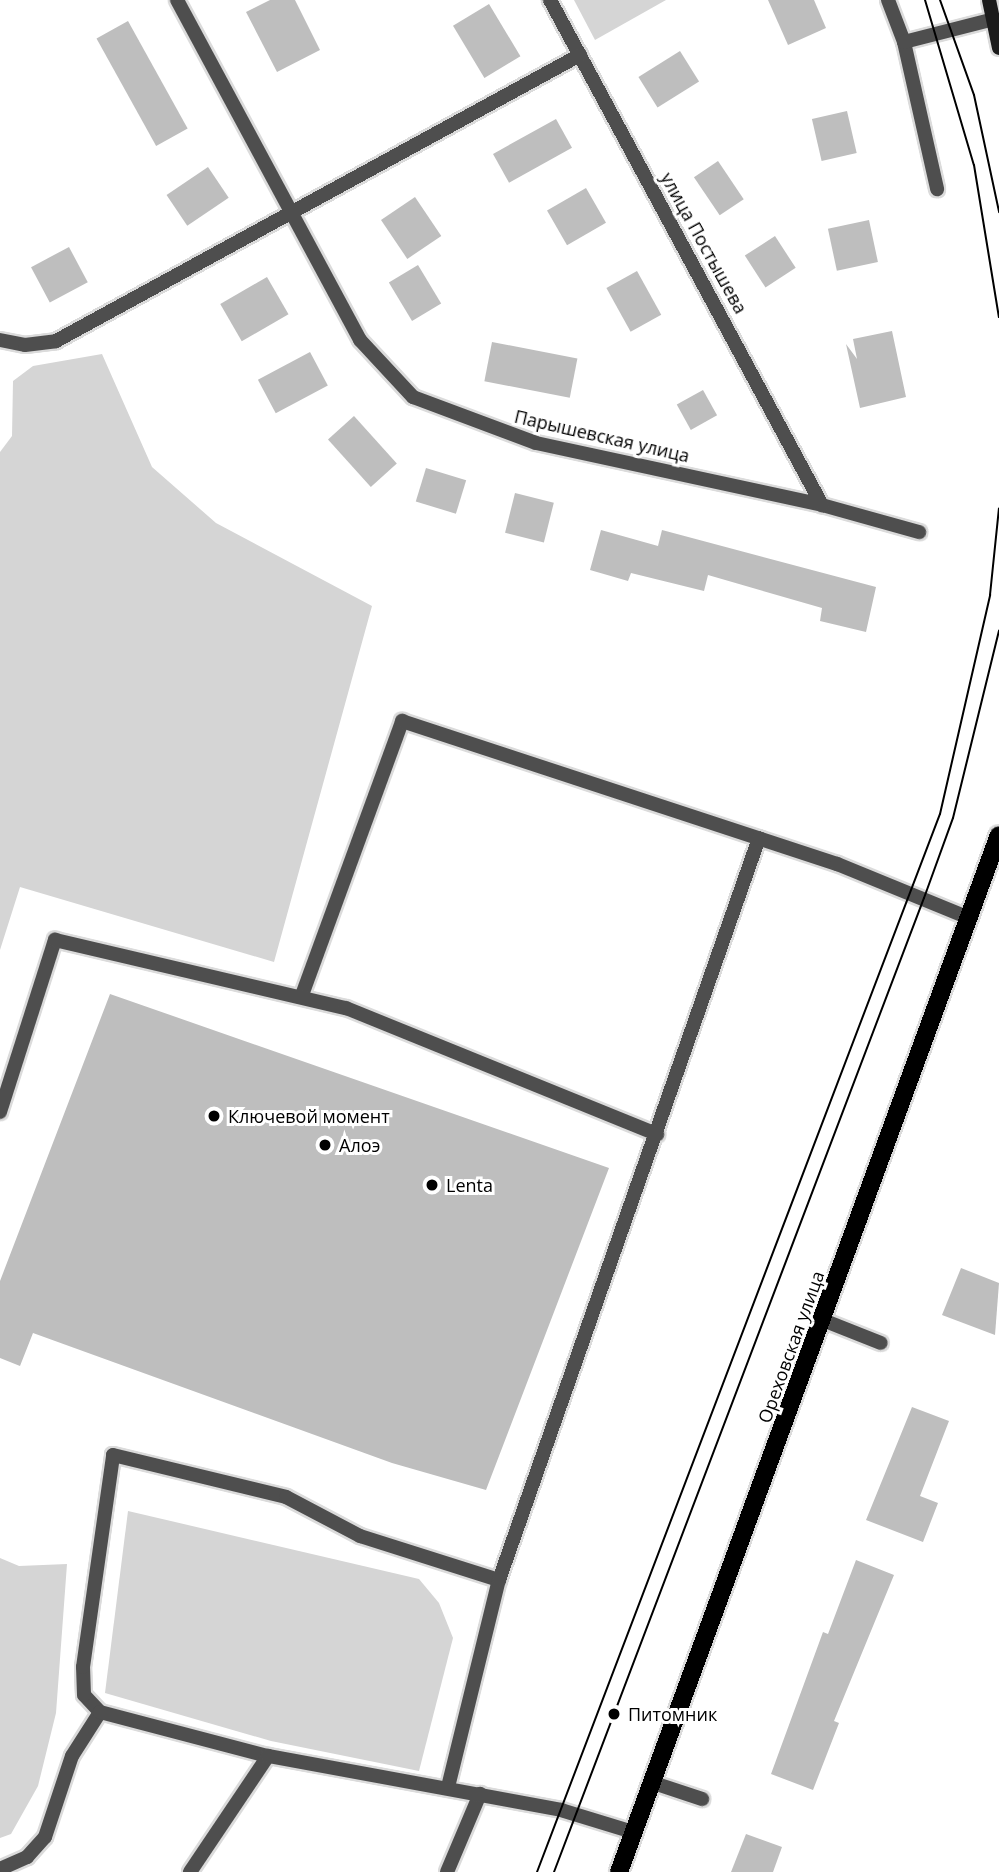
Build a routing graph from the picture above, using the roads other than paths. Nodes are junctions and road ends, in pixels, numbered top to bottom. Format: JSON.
{"nodes":[{"id":1,"x":177,"y":0,"type":"edge"},
{"id":2,"x":550,"y":0,"type":"edge"},
{"id":3,"x":888,"y":0,"type":"edge"},
{"id":4,"x":989,"y":0,"type":"edge"},
{"id":5,"x":990,"y":20,"type":"junction"},
{"id":6,"x":904,"y":42,"type":"junction"},
{"id":7,"x":999,"y":48,"type":"edge"},
{"id":8,"x":580,"y":55,"type":"junction"},
{"id":9,"x":937,"y":189,"type":"dead end"},
{"id":10,"x":292,"y":215,"type":"junction"},
{"id":11,"x":0,"y":340,"type":"edge"},
{"id":12,"x":822,"y":505,"type":"junction"},
{"id":13,"x":919,"y":532,"type":"dead end"},
{"id":14,"x":759,"y":838,"type":"junction"},
{"id":15,"x":998,"y":844,"type":"edge"},
{"id":16,"x":969,"y":918,"type":"junction"},
{"id":17,"x":302,"y":995,"type":"junction"},
{"id":18,"x":0,"y":1112,"type":"edge"},
{"id":19,"x":657,"y":1133,"type":"junction"},
{"id":20,"x":823,"y":1320,"type":"junction"},
{"id":21,"x":881,"y":1343,"type":"dead end"},
{"id":22,"x":499,"y":1580,"type":"junction"},
{"id":23,"x":100,"y":1712,"type":"junction"},
{"id":24,"x":268,"y":1756,"type":"junction"},
{"id":25,"x":651,"y":1782,"type":"junction"},
{"id":26,"x":448,"y":1787,"type":"junction"},
{"id":27,"x":480,"y":1794,"type":"junction"},
{"id":28,"x":702,"y":1799,"type":"dead end"},
{"id":29,"x":633,"y":1832,"type":"junction"},
{"id":30,"x":0,"y":1869,"type":"edge"},
{"id":31,"x":190,"y":1872,"type":"edge"},
{"id":32,"x":447,"y":1872,"type":"edge"},
{"id":33,"x":618,"y":1872,"type":"edge"}],
"edges":[{"from":1,"to":10,"type":"street","name":"Парышевская улица"},
{"from":2,"to":8,"type":"street","name":"улица Постышева"},
{"from":3,"to":6,"type":"street"},
{"from":4,"to":5,"type":"main road"},
{"from":5,"to":6,"type":"street"},
{"from":5,"to":7,"type":"main road"},
{"from":6,"to":9,"type":"street"},
{"from":8,"to":10,"type":"street"},
{"from":8,"to":12,"type":"street","name":"улица Постышева"},
{"from":10,"to":11,"type":"street"},
{"from":10,"to":12,"type":"street","name":"Парышевская улица"},
{"from":12,"to":13,"type":"street","name":"Парышевская улица"},
{"from":14,"to":16,"type":"street"},
{"from":14,"to":17,"type":"street"},
{"from":14,"to":19,"type":"street"},
{"from":15,"to":16,"type":"main road","name":"Ореховская улица"},
{"from":16,"to":20,"type":"main road","name":"Ореховская улица"},
{"from":17,"to":18,"type":"street"},
{"from":17,"to":19,"type":"street"},
{"from":19,"to":22,"type":"street"},
{"from":20,"to":21,"type":"street"},
{"from":20,"to":25,"type":"main road","name":"Ореховская улица"},
{"from":22,"to":23,"type":"street"},
{"from":22,"to":26,"type":"street"},
{"from":23,"to":24,"type":"street"},
{"from":23,"to":30,"type":"street"},
{"from":24,"to":26,"type":"street"},
{"from":24,"to":31,"type":"street"},
{"from":25,"to":28,"type":"street"},
{"from":25,"to":29,"type":"main road","name":"Ореховская улица"},
{"from":26,"to":27,"type":"street"},
{"from":27,"to":29,"type":"street"},
{"from":27,"to":32,"type":"street"},
{"from":29,"to":33,"type":"main road","name":"Ореховская улица"}]}
